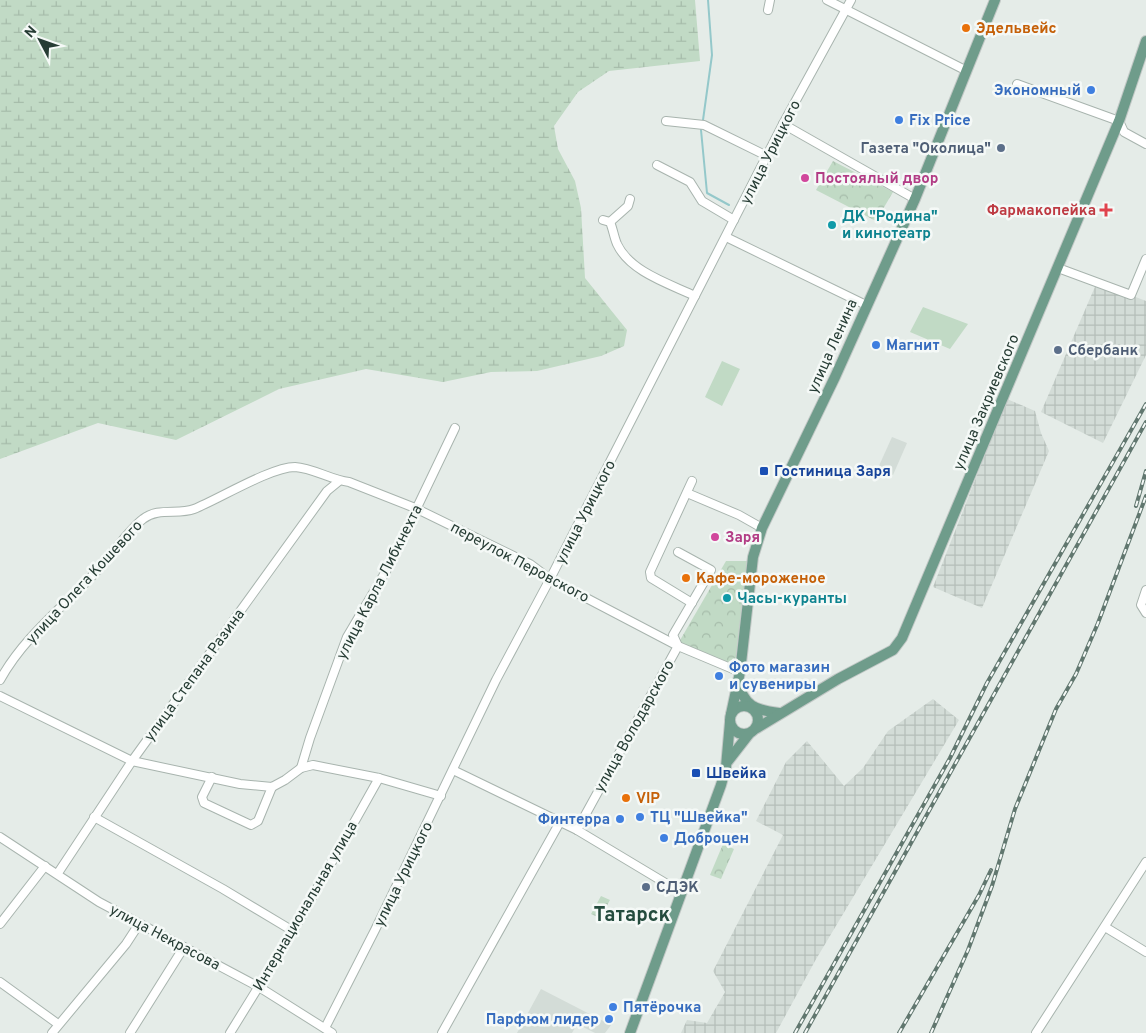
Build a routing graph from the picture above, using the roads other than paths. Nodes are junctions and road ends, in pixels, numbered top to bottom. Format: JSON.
{"nodes":[{"id":1,"x":770,"y":0,"type":"edge"},
{"id":2,"x":827,"y":0,"type":"edge"},
{"id":3,"x":852,"y":0,"type":"edge"},
{"id":4,"x":995,"y":0,"type":"edge"},
{"id":5,"x":768,"y":10,"type":"dead end"},
{"id":6,"x":845,"y":11,"type":"junction"},
{"id":7,"x":1146,"y":41,"type":"edge"},
{"id":8,"x":967,"y":71,"type":"junction"},
{"id":9,"x":1018,"y":84,"type":"dead end"},
{"id":10,"x":666,"y":121,"type":"dead end"},
{"id":11,"x":1119,"y":121,"type":"junction"},
{"id":12,"x":783,"y":124,"type":"junction"},
{"id":13,"x":1146,"y":144,"type":"edge"},
{"id":14,"x":767,"y":156,"type":"junction"},
{"id":15,"x":657,"y":165,"type":"dead end"},
{"id":16,"x":630,"y":199,"type":"dead end"},
{"id":17,"x":915,"y":199,"type":"junction"},
{"id":18,"x":734,"y":220,"type":"junction"},
{"id":19,"x":726,"y":237,"type":"junction"},
{"id":20,"x":1146,"y":259,"type":"edge"},
{"id":21,"x":1058,"y":268,"type":"junction"},
{"id":22,"x":695,"y":296,"type":"junction"},
{"id":23,"x":866,"y":305,"type":"junction"},
{"id":24,"x":455,"y":428,"type":"dead end"},
{"id":25,"x":295,"y":467,"type":"joint"},
{"id":26,"x":692,"y":481,"type":"dead end"},
{"id":27,"x":338,"y":482,"type":"junction"},
{"id":28,"x":687,"y":493,"type":"junction"},
{"id":29,"x":415,"y":508,"type":"junction"},
{"id":30,"x":762,"y":528,"type":"junction"},
{"id":31,"x":678,"y":552,"type":"dead end"},
{"id":32,"x":550,"y":579,"type":"junction"},
{"id":33,"x":1146,"y":590,"type":"edge"},
{"id":34,"x":692,"y":603,"type":"junction"},
{"id":35,"x":1146,"y":613,"type":"edge"},
{"id":36,"x":678,"y":646,"type":"junction"},
{"id":37,"x":740,"y":672,"type":"junction"},
{"id":38,"x":0,"y":680,"type":"edge"},
{"id":39,"x":0,"y":696,"type":"edge"},
{"id":40,"x":752,"y":708,"type":"junction"},
{"id":41,"x":779,"y":713,"type":"junction"},
{"id":42,"x":731,"y":718,"type":"junction"},
{"id":43,"x":753,"y":731,"type":"junction"},
{"id":44,"x":132,"y":761,"type":"junction"},
{"id":45,"x":726,"y":767,"type":"junction"},
{"id":46,"x":302,"y":768,"type":"junction"},
{"id":47,"x":453,"y":770,"type":"junction"},
{"id":48,"x":212,"y":777,"type":"junction"},
{"id":49,"x":379,"y":778,"type":"junction"},
{"id":50,"x":272,"y":787,"type":"junction"},
{"id":51,"x":441,"y":796,"type":"junction"},
{"id":52,"x":94,"y":817,"type":"junction"},
{"id":53,"x":560,"y":822,"type":"junction"},
{"id":54,"x":577,"y":830,"type":"junction"},
{"id":55,"x":0,"y":836,"type":"edge"},
{"id":56,"x":1146,"y":862,"type":"edge"},
{"id":57,"x":45,"y":866,"type":"junction"},
{"id":58,"x":58,"y":873,"type":"junction"},
{"id":59,"x":682,"y":893,"type":"junction"},
{"id":60,"x":0,"y":924,"type":"edge"},
{"id":61,"x":139,"y":924,"type":"junction"},
{"id":62,"x":1105,"y":927,"type":"junction"},
{"id":63,"x":293,"y":931,"type":"junction"},
{"id":64,"x":184,"y":947,"type":"junction"},
{"id":65,"x":1146,"y":952,"type":"edge"},
{"id":66,"x":0,"y":982,"type":"edge"},
{"id":67,"x":259,"y":987,"type":"junction"},
{"id":68,"x":58,"y":1024,"type":"junction"},
{"id":69,"x":328,"y":1030,"type":"edge"},
{"id":70,"x":52,"y":1033,"type":"edge"},
{"id":71,"x":130,"y":1033,"type":"edge"},
{"id":72,"x":230,"y":1033,"type":"edge"},
{"id":73,"x":442,"y":1033,"type":"edge"},
{"id":74,"x":630,"y":1033,"type":"edge"},
{"id":75,"x":1036,"y":1033,"type":"edge"}],
"edges":[{"from":1,"to":5,"type":"street"},
{"from":2,"to":6,"type":"street"},
{"from":3,"to":6,"type":"street","name":"улица Урицкого"},
{"from":4,"to":8,"type":"main road","name":"улица Ленина"},
{"from":6,"to":8,"type":"street"},
{"from":6,"to":12,"type":"street","name":"улица Урицкого"},
{"from":7,"to":11,"type":"main road","name":"улица Закриевского"},
{"from":8,"to":17,"type":"main road","name":"улица Ленина"},
{"from":9,"to":11,"type":"street"},
{"from":10,"to":14,"type":"street"},
{"from":11,"to":13,"type":"street"},
{"from":11,"to":21,"type":"main road","name":"улица Закриевского"},
{"from":12,"to":14,"type":"street","name":"улица Урицкого"},
{"from":12,"to":17,"type":"street"},
{"from":14,"to":18,"type":"street","name":"улица Урицкого"},
{"from":15,"to":18,"type":"street"},
{"from":16,"to":22,"type":"street"},
{"from":17,"to":23,"type":"main road","name":"улица Ленина"},
{"from":18,"to":19,"type":"street","name":"улица Урицкого"},
{"from":19,"to":22,"type":"street","name":"улица Урицкого"},
{"from":19,"to":23,"type":"street"},
{"from":20,"to":21,"type":"street"},
{"from":21,"to":41,"type":"main road","name":"улица Закриевского"},
{"from":22,"to":32,"type":"street","name":"улица Урицкого"},
{"from":23,"to":30,"type":"main road","name":"улица Ленина"},
{"from":24,"to":29,"type":"street","name":"улица Карла Либкнехта"},
{"from":25,"to":27,"type":"street","name":"переулок Перовского"},
{"from":25,"to":38,"type":"street","name":"улица Олега Кошевого"},
{"from":26,"to":28,"type":"street"},
{"from":27,"to":29,"type":"street","name":"переулок Перовского"},
{"from":27,"to":44,"type":"street","name":"улица Степана Разина"},
{"from":28,"to":30,"type":"street"},
{"from":28,"to":34,"type":"street"},
{"from":29,"to":32,"type":"street","name":"переулок Перовского"},
{"from":29,"to":46,"type":"street","name":"улица Карла Либкнехта"},
{"from":30,"to":37,"type":"main road","name":"улица Ленина"},
{"from":31,"to":34,"type":"street","name":"улица Володарского"},
{"from":32,"to":36,"type":"street","name":"переулок Перовского"},
{"from":32,"to":47,"type":"street","name":"улица Урицкого"},
{"from":33,"to":35,"type":"street"},
{"from":34,"to":36,"type":"street","name":"улица Володарского"},
{"from":36,"to":37,"type":"street","name":"переулок Перовского"},
{"from":36,"to":54,"type":"street","name":"улица Володарского"},
{"from":37,"to":40,"type":"main road"},
{"from":37,"to":42,"type":"main road","name":"улица Ленина"},
{"from":39,"to":44,"type":"street"},
{"from":40,"to":41,"type":"main road"},
{"from":40,"to":42,"type":"main road"},
{"from":40,"to":43,"type":"main road"},
{"from":41,"to":43,"type":"main road","name":"улица Закриевского"},
{"from":42,"to":43,"type":"main road"},
{"from":42,"to":45,"type":"main road","name":"улица Ленина"},
{"from":43,"to":45,"type":"main road","name":"улица Закриевского"},
{"from":44,"to":48,"type":"street"},
{"from":44,"to":52,"type":"street","name":"улица Степана Разина"},
{"from":45,"to":59,"type":"main road","name":"улица Ленина"},
{"from":46,"to":49,"type":"street"},
{"from":46,"to":50,"type":"street"},
{"from":47,"to":51,"type":"street","name":"улица Урицкого"},
{"from":47,"to":53,"type":"street"},
{"from":48,"to":50,"type":"street"},
{"from":48,"to":50,"type":"street"},
{"from":49,"to":51,"type":"street"},
{"from":49,"to":63,"type":"street","name":"Интернациональная улица"},
{"from":51,"to":69,"type":"street","name":"улица Урицкого"},
{"from":52,"to":58,"type":"street","name":"улица Степана Разина"},
{"from":52,"to":63,"type":"street"},
{"from":53,"to":54,"type":"street"},
{"from":53,"to":73,"type":"street"},
{"from":54,"to":59,"type":"street"},
{"from":55,"to":57,"type":"street","name":"улица Некрасова"},
{"from":56,"to":62,"type":"street"},
{"from":57,"to":58,"type":"street","name":"улица Некрасова"},
{"from":57,"to":60,"type":"street"},
{"from":58,"to":61,"type":"street","name":"улица Некрасова"},
{"from":59,"to":74,"type":"main road","name":"улица Ленина"},
{"from":61,"to":64,"type":"street","name":"улица Некрасова"},
{"from":61,"to":68,"type":"street"},
{"from":62,"to":65,"type":"street"},
{"from":62,"to":75,"type":"street"},
{"from":63,"to":67,"type":"street","name":"Интернациональная улица"},
{"from":64,"to":67,"type":"street","name":"улица Некрасова"},
{"from":64,"to":71,"type":"street"},
{"from":66,"to":68,"type":"street"},
{"from":67,"to":69,"type":"street","name":"улица Некрасова"},
{"from":67,"to":72,"type":"street","name":"Интернациональная улица"},
{"from":68,"to":70,"type":"street"}]}
